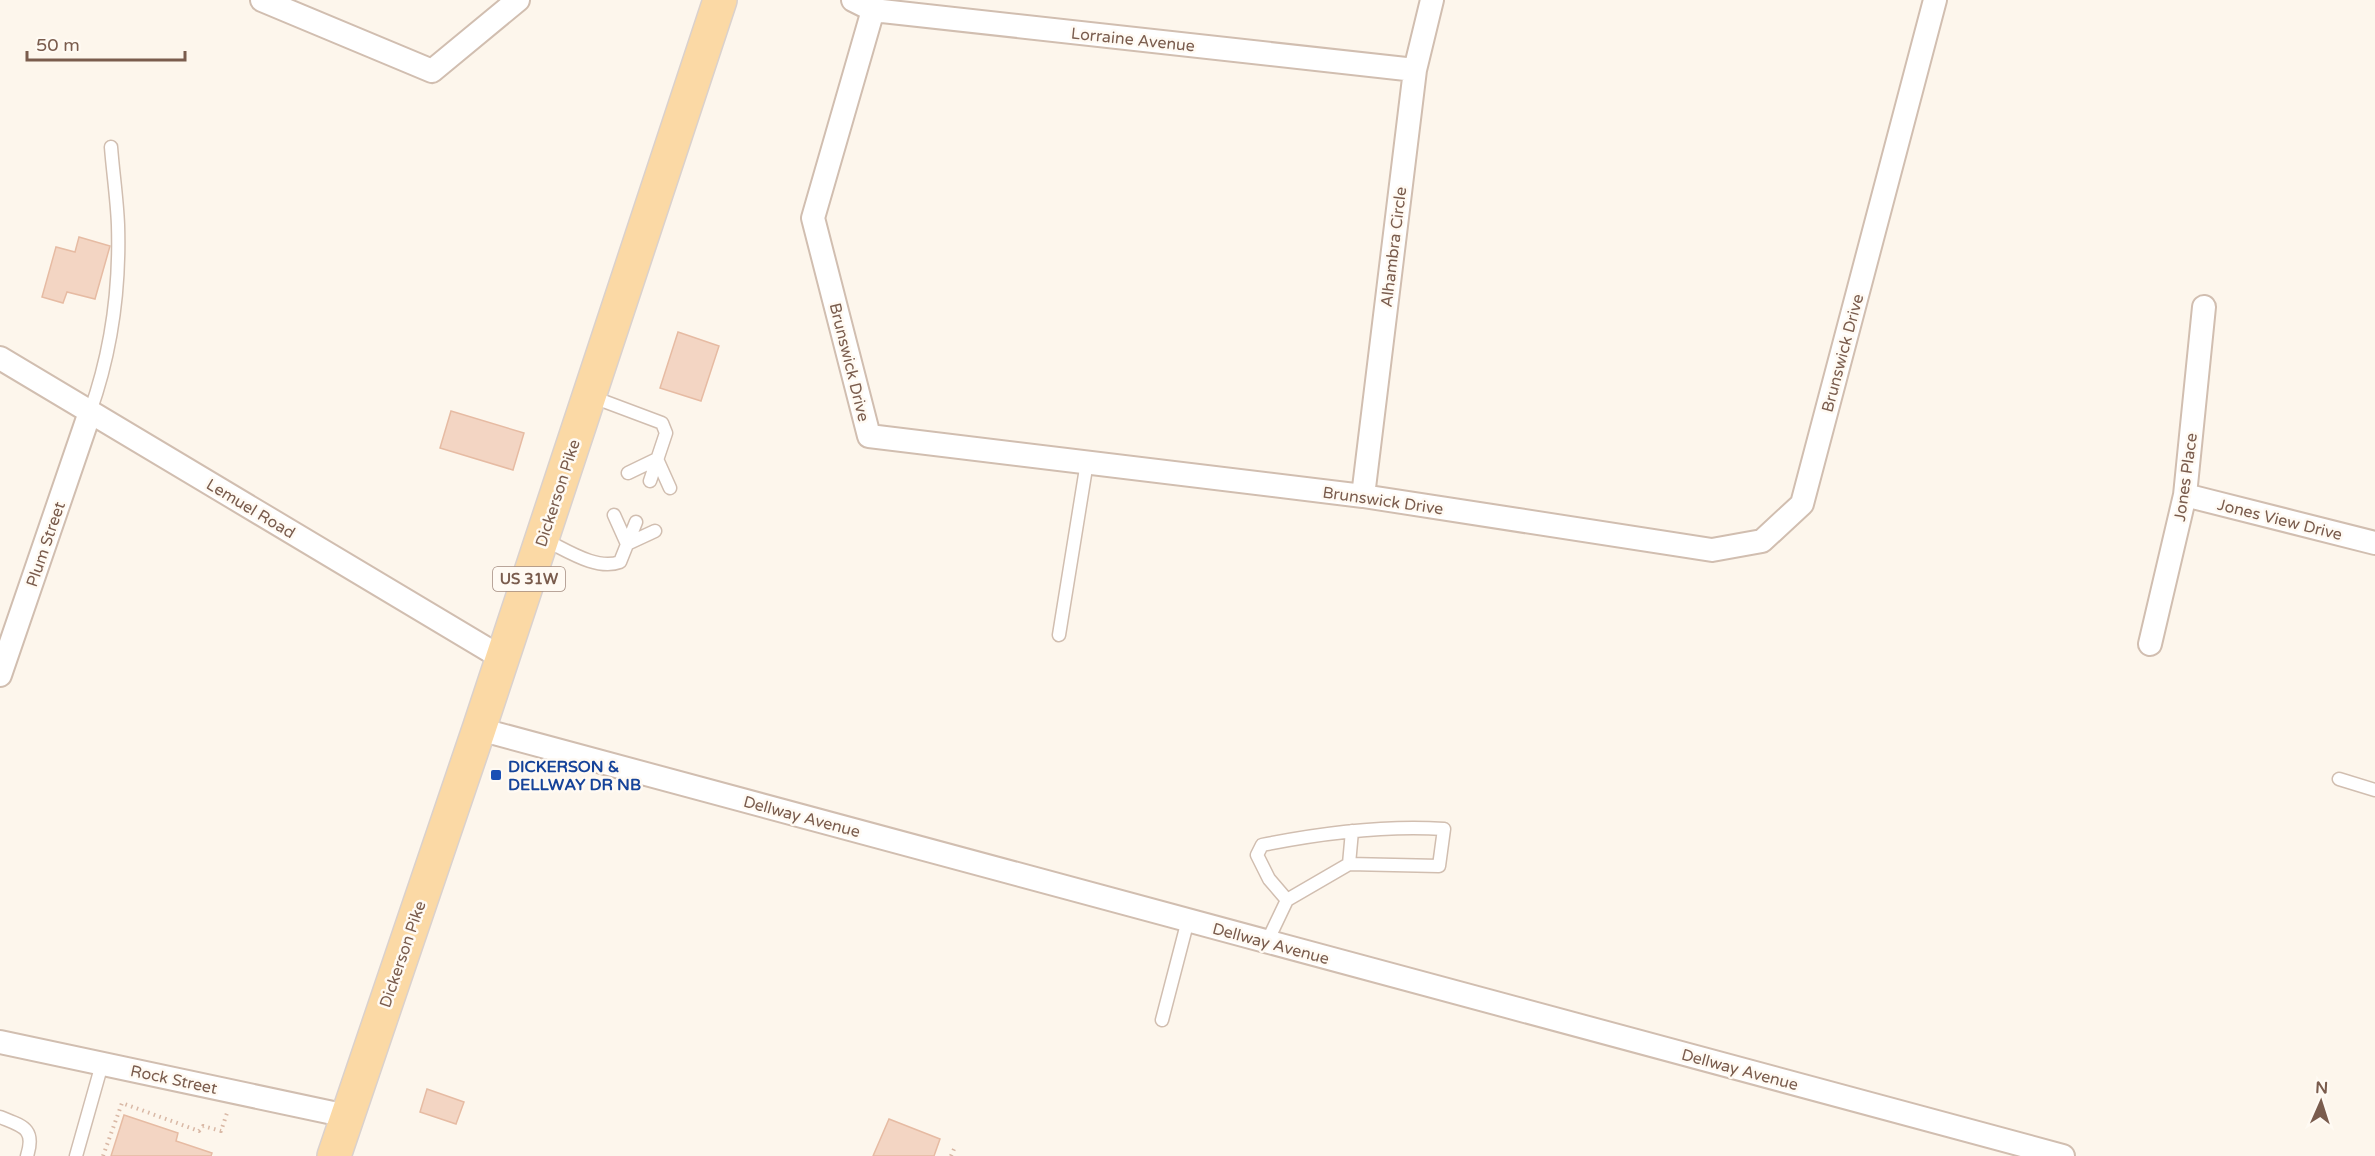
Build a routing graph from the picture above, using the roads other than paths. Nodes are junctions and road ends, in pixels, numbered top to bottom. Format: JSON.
{"nodes":[{"id":1,"x":262,"y":0,"type":"edge"},
{"id":2,"x":519,"y":0,"type":"edge"},
{"id":3,"x":720,"y":0,"type":"edge"},
{"id":4,"x":853,"y":0,"type":"edge"},
{"id":5,"x":1432,"y":0,"type":"edge"},
{"id":6,"x":1935,"y":0,"type":"edge"},
{"id":7,"x":873,"y":10,"type":"junction"},
{"id":8,"x":1415,"y":70,"type":"junction"},
{"id":9,"x":111,"y":147,"type":"dead end"},
{"id":10,"x":2204,"y":307,"type":"dead end"},
{"id":11,"x":0,"y":358,"type":"edge"},
{"id":12,"x":589,"y":395,"type":"junction"},
{"id":13,"x":90,"y":412,"type":"junction"},
{"id":14,"x":657,"y":459,"type":"junction"},
{"id":15,"x":1087,"y":462,"type":"junction"},
{"id":16,"x":628,"y":473,"type":"dead end"},
{"id":17,"x":650,"y":480,"type":"dead end"},
{"id":18,"x":670,"y":488,"type":"dead end"},
{"id":19,"x":2185,"y":495,"type":"junction"},
{"id":20,"x":1363,"y":496,"type":"junction"},
{"id":21,"x":614,"y":515,"type":"dead end"},
{"id":22,"x":636,"y":522,"type":"dead end"},
{"id":23,"x":656,"y":531,"type":"dead end"},
{"id":24,"x":542,"y":539,"type":"junction"},
{"id":25,"x":2375,"y":543,"type":"edge"},
{"id":26,"x":627,"y":544,"type":"junction"},
{"id":27,"x":1059,"y":635,"type":"dead end"},
{"id":28,"x":2150,"y":644,"type":"dead end"},
{"id":29,"x":502,"y":658,"type":"junction"},
{"id":30,"x":0,"y":675,"type":"edge"},
{"id":31,"x":479,"y":729,"type":"junction"},
{"id":32,"x":2339,"y":779,"type":"dead end"},
{"id":33,"x":2375,"y":790,"type":"edge"},
{"id":34,"x":1352,"y":831,"type":"junction"},
{"id":35,"x":1349,"y":864,"type":"junction"},
{"id":36,"x":1287,"y":900,"type":"junction"},
{"id":37,"x":1188,"y":920,"type":"junction"},
{"id":38,"x":1267,"y":942,"type":"junction"},
{"id":39,"x":1162,"y":1020,"type":"dead end"},
{"id":40,"x":0,"y":1042,"type":"edge"},
{"id":41,"x":102,"y":1064,"type":"junction"},
{"id":42,"x":347,"y":1116,"type":"junction"},
{"id":43,"x":0,"y":1117,"type":"edge"},
{"id":44,"x":27,"y":1156,"type":"edge"},
{"id":45,"x":76,"y":1156,"type":"edge"},
{"id":46,"x":334,"y":1156,"type":"edge"},
{"id":47,"x":2063,"y":1156,"type":"edge"}],
"edges":[{"from":1,"to":2,"type":"street"},
{"from":3,"to":12,"type":"main road","name":"Dickerson Pike","number":"US 31W"},
{"from":4,"to":7,"type":"street","name":"Lorraine Avenue"},
{"from":5,"to":8,"type":"street","name":"Alhambra Circle"},
{"from":6,"to":20,"type":"street","name":"Brunswick Drive"},
{"from":7,"to":8,"type":"street","name":"Lorraine Avenue"},
{"from":7,"to":15,"type":"street","name":"Brunswick Drive"},
{"from":8,"to":20,"type":"street","name":"Alhambra Circle"},
{"from":9,"to":13,"type":"lane"},
{"from":10,"to":19,"type":"street","name":"Jones Place"},
{"from":11,"to":13,"type":"street","name":"Lemuel Road"},
{"from":12,"to":14,"type":"lane"},
{"from":12,"to":24,"type":"main road","name":"Dickerson Pike","number":"US 31W"},
{"from":13,"to":29,"type":"street","name":"Lemuel Road"},
{"from":13,"to":30,"type":"street","name":"Plum Street"},
{"from":14,"to":16,"type":"lane"},
{"from":14,"to":17,"type":"lane"},
{"from":14,"to":18,"type":"lane"},
{"from":15,"to":20,"type":"street","name":"Brunswick Drive"},
{"from":15,"to":27,"type":"lane"},
{"from":19,"to":25,"type":"street","name":"Jones View Drive"},
{"from":19,"to":28,"type":"street","name":"Jones Place"},
{"from":21,"to":26,"type":"lane"},
{"from":22,"to":26,"type":"lane"},
{"from":23,"to":26,"type":"lane"},
{"from":24,"to":26,"type":"lane"},
{"from":24,"to":29,"type":"main road","name":"Dickerson Pike","number":"US 31W"},
{"from":29,"to":31,"type":"main road","name":"Dickerson Pike","number":"US 31W"},
{"from":31,"to":37,"type":"street","name":"Dellway Avenue"},
{"from":31,"to":42,"type":"main road","name":"Dickerson Pike","number":"US 31W"},
{"from":32,"to":33,"type":"lane"},
{"from":34,"to":35,"type":"lane"},
{"from":34,"to":35,"type":"lane"},
{"from":34,"to":36,"type":"lane"},
{"from":35,"to":36,"type":"lane"},
{"from":36,"to":38,"type":"lane"},
{"from":37,"to":38,"type":"street","name":"Dellway Avenue"},
{"from":37,"to":39,"type":"lane"},
{"from":38,"to":47,"type":"street","name":"Dellway Avenue"},
{"from":40,"to":41,"type":"street","name":"Rock Street"},
{"from":41,"to":42,"type":"street","name":"Rock Street"},
{"from":41,"to":45,"type":"lane"},
{"from":42,"to":46,"type":"main road","name":"Dickerson Pike","number":"US 31W"},
{"from":43,"to":44,"type":"lane"}]}
